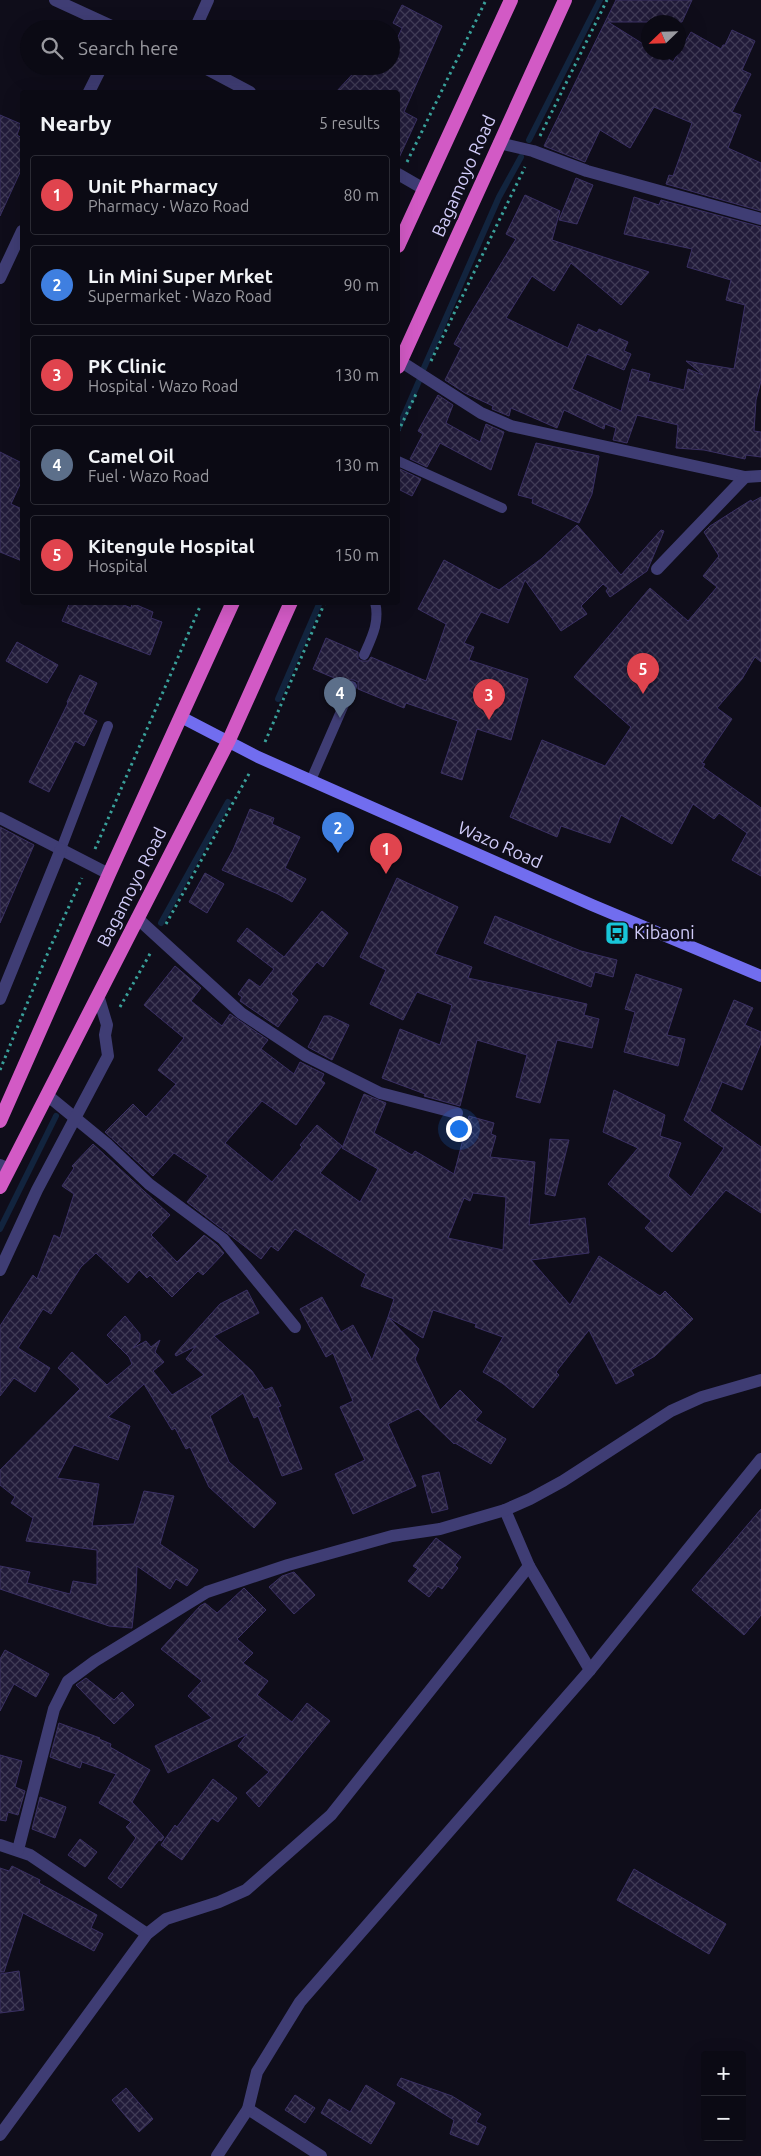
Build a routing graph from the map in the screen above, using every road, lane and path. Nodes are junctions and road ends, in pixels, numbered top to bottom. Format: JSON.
{"nodes":[{"id":1,"x":54,"y":0,"type":"edge"},
{"id":2,"x":208,"y":0,"type":"edge"},
{"id":3,"x":486,"y":0,"type":"edge"},
{"id":4,"x":511,"y":0,"type":"edge"},
{"id":5,"x":565,"y":0,"type":"edge"},
{"id":6,"x":607,"y":0,"type":"edge"},
{"id":7,"x":98,"y":20,"type":"edge"},
{"id":8,"x":199,"y":20,"type":"edge"},
{"id":9,"x":98,"y":75,"type":"edge"},
{"id":10,"x":219,"y":75,"type":"edge"},
{"id":11,"x":90,"y":90,"type":"edge"},
{"id":12,"x":246,"y":90,"type":"edge"},
{"id":13,"x":499,"y":143,"type":"junction"},
{"id":14,"x":533,"y":151,"type":"junction"},
{"id":15,"x":400,"y":173,"type":"edge"},
{"id":16,"x":400,"y":176,"type":"edge"},
{"id":17,"x":424,"y":189,"type":"junction"},
{"id":18,"x":761,"y":219,"type":"edge"},
{"id":19,"x":20,"y":235,"type":"edge"},
{"id":20,"x":400,"y":242,"type":"edge"},
{"id":21,"x":0,"y":278,"type":"edge"},
{"id":22,"x":400,"y":362,"type":"edge"},
{"id":23,"x":400,"y":364,"type":"edge"},
{"id":24,"x":424,"y":376,"type":"junction"},
{"id":25,"x":400,"y":428,"type":"edge"},
{"id":26,"x":400,"y":462,"type":"edge"},
{"id":27,"x":746,"y":476,"type":"junction"},
{"id":28,"x":761,"y":476,"type":"edge"},
{"id":29,"x":502,"y":508,"type":"dead end"},
{"id":30,"x":657,"y":569,"type":"dead end"},
{"id":31,"x":201,"y":605,"type":"edge"},
{"id":32,"x":232,"y":605,"type":"edge"},
{"id":33,"x":290,"y":605,"type":"edge"},
{"id":34,"x":376,"y":605,"type":"edge"},
{"id":35,"x":364,"y":655,"type":"dead end"},
{"id":36,"x":352,"y":686,"type":"dead end"},
{"id":37,"x":180,"y":717,"type":"junction"},
{"id":38,"x":108,"y":726,"type":"dead end"},
{"id":39,"x":229,"y":740,"type":"junction"},
{"id":40,"x":311,"y":780,"type":"junction"},
{"id":41,"x":0,"y":818,"type":"edge"},
{"id":42,"x":61,"y":848,"type":"junction"},
{"id":43,"x":88,"y":864,"type":"junction"},
{"id":44,"x":109,"y":874,"type":"junction"},
{"id":45,"x":137,"y":918,"type":"junction"},
{"id":46,"x":761,"y":976,"type":"edge"},
{"id":47,"x":98,"y":995,"type":"junction"},
{"id":48,"x":0,"y":1000,"type":"edge"},
{"id":49,"x":0,"y":1070,"type":"edge"},
{"id":50,"x":47,"y":1095,"type":"junction"},
{"id":51,"x":457,"y":1113,"type":"dead end"},
{"id":52,"x":76,"y":1118,"type":"junction"},
{"id":53,"x":0,"y":1121,"type":"edge"},
{"id":54,"x":5,"y":1167,"type":"edge"},
{"id":55,"x":0,"y":1187,"type":"edge"},
{"id":56,"x":0,"y":1270,"type":"edge"},
{"id":57,"x":295,"y":1327,"type":"dead end"},
{"id":58,"x":761,"y":1380,"type":"edge"},
{"id":59,"x":761,"y":1459,"type":"edge"},
{"id":60,"x":505,"y":1510,"type":"junction"},
{"id":61,"x":529,"y":1566,"type":"junction"},
{"id":62,"x":590,"y":1670,"type":"junction"},
{"id":63,"x":0,"y":1845,"type":"edge"},
{"id":64,"x":18,"y":1850,"type":"junction"},
{"id":65,"x":147,"y":1934,"type":"junction"},
{"id":66,"x":248,"y":2109,"type":"junction"},
{"id":67,"x":0,"y":2135,"type":"edge"},
{"id":68,"x":216,"y":2156,"type":"edge"},
{"id":69,"x":321,"y":2156,"type":"edge"}],
"edges":[{"from":1,"to":7,"type":"street"},
{"from":2,"to":8,"type":"street"},
{"from":3,"to":15,"type":"path"},
{"from":4,"to":17,"type":"highway","name":"Bagamoyo Road"},
{"from":5,"to":13,"type":"highway","name":"Bagamoyo Road"},
{"from":6,"to":14,"type":"path"},
{"from":9,"to":11,"type":"street"},
{"from":10,"to":12,"type":"street"},
{"from":13,"to":14,"type":"street"},
{"from":13,"to":22,"type":"highway","name":"Bagamoyo Road"},
{"from":14,"to":18,"type":"street"},
{"from":14,"to":24,"type":"path"},
{"from":16,"to":17,"type":"street"},
{"from":17,"to":20,"type":"highway","name":"Bagamoyo Road"},
{"from":19,"to":21,"type":"street"},
{"from":23,"to":24,"type":"street"},
{"from":24,"to":25,"type":"path"},
{"from":24,"to":27,"type":"street"},
{"from":26,"to":29,"type":"lane"},
{"from":27,"to":28,"type":"street"},
{"from":27,"to":30,"type":"street"},
{"from":31,"to":43,"type":"path"},
{"from":32,"to":37,"type":"highway","name":"Bagamoyo Road"},
{"from":33,"to":39,"type":"highway","name":"Bagamoyo Road"},
{"from":34,"to":35,"type":"lane"},
{"from":36,"to":40,"type":"lane"},
{"from":37,"to":39,"type":"main road","name":"Wazo Road"},
{"from":37,"to":44,"type":"highway","name":"Bagamoyo Road"},
{"from":38,"to":42,"type":"lane"},
{"from":39,"to":40,"type":"main road","name":"Wazo Road"},
{"from":39,"to":45,"type":"highway","name":"Bagamoyo Road"},
{"from":40,"to":46,"type":"main road","name":"Wazo Road"},
{"from":41,"to":42,"type":"street"},
{"from":42,"to":43,"type":"street"},
{"from":42,"to":48,"type":"street"},
{"from":43,"to":44,"type":"street"},
{"from":43,"to":49,"type":"path"},
{"from":44,"to":53,"type":"highway","name":"Bagamoyo Road"},
{"from":45,"to":47,"type":"highway","name":"Bagamoyo Road"},
{"from":45,"to":51,"type":"street"},
{"from":47,"to":50,"type":"highway","name":"Bagamoyo Road"},
{"from":47,"to":52,"type":"street"},
{"from":50,"to":52,"type":"street"},
{"from":50,"to":54,"type":"highway","name":"Bagamoyo Road"},
{"from":52,"to":56,"type":"street"},
{"from":52,"to":57,"type":"street"},
{"from":54,"to":55,"type":"highway","name":"Bagamoyo Road"},
{"from":58,"to":60,"type":"street"},
{"from":59,"to":62,"type":"street"},
{"from":60,"to":61,"type":"street"},
{"from":60,"to":64,"type":"street"},
{"from":61,"to":62,"type":"street"},
{"from":61,"to":65,"type":"street"},
{"from":62,"to":66,"type":"street"},
{"from":63,"to":64,"type":"street"},
{"from":64,"to":65,"type":"street"},
{"from":65,"to":67,"type":"street"},
{"from":66,"to":68,"type":"street"},
{"from":66,"to":69,"type":"street"}]}
